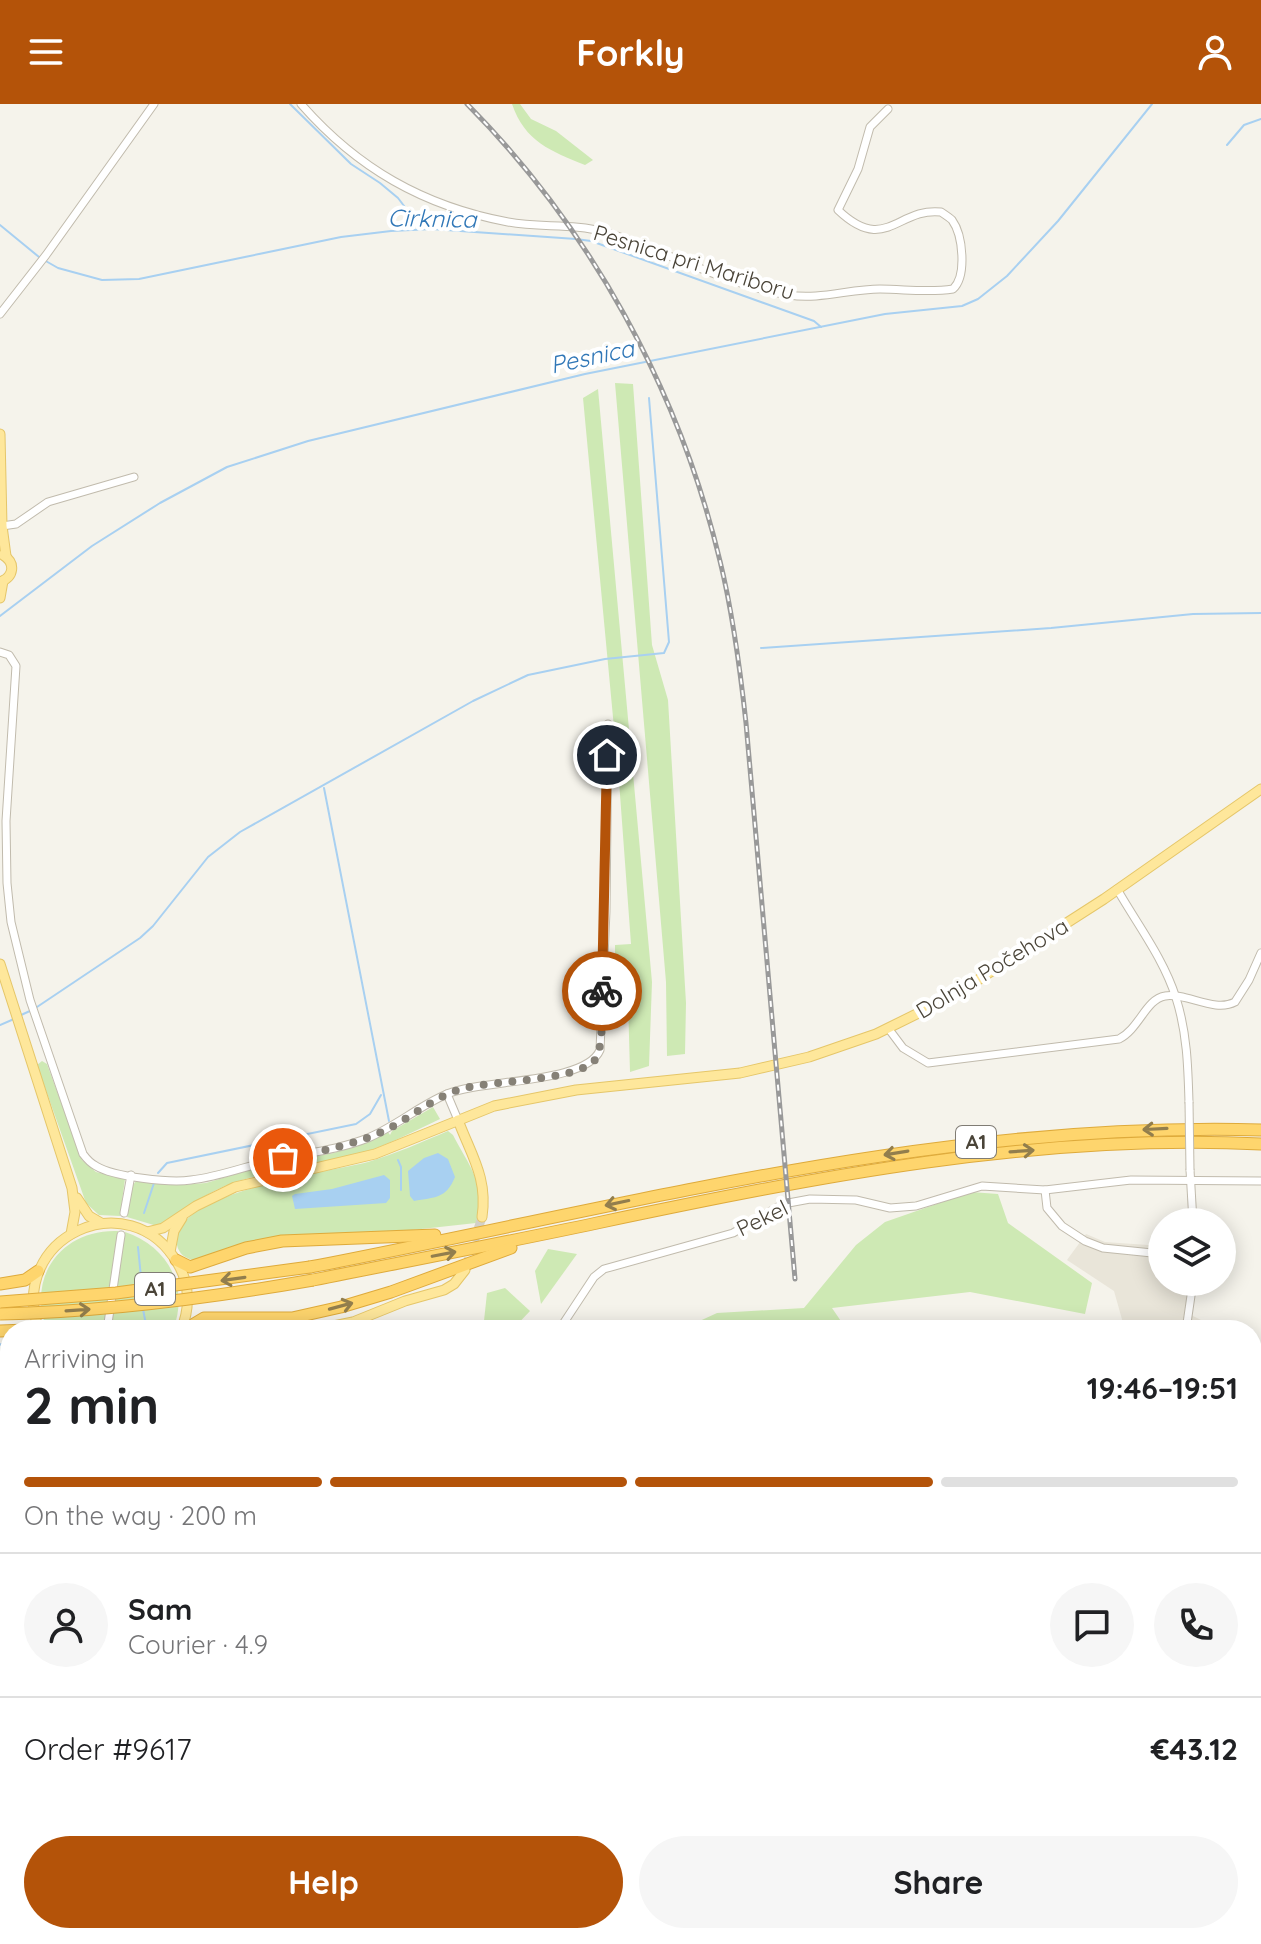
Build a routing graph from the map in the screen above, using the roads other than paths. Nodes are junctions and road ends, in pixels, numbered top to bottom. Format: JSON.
{"nodes":[{"id":1,"x":154,"y":104,"type":"edge"},
{"id":2,"x":301,"y":104,"type":"edge"},
{"id":3,"x":888,"y":109,"type":"dead end"},
{"id":4,"x":0,"y":314,"type":"edge"},
{"id":5,"x":0,"y":434,"type":"edge"},
{"id":6,"x":134,"y":477,"type":"dead end"},
{"id":7,"x":1,"y":528,"type":"edge"},
{"id":8,"x":3,"y":555,"type":"edge"},
{"id":9,"x":2,"y":582,"type":"edge"},
{"id":10,"x":0,"y":598,"type":"edge"},
{"id":11,"x":0,"y":652,"type":"edge"},
{"id":12,"x":608,"y":724,"type":"dead end"},
{"id":13,"x":1261,"y":789,"type":"edge"},
{"id":14,"x":1117,"y":889,"type":"junction"},
{"id":15,"x":1261,"y":953,"type":"edge"},
{"id":16,"x":0,"y":964,"type":"edge"},
{"id":17,"x":1176,"y":997,"type":"junction"},
{"id":18,"x":888,"y":1028,"type":"junction"},
{"id":19,"x":48,"y":1054,"type":"junction"},
{"id":20,"x":31,"y":1060,"type":"junction"},
{"id":21,"x":447,"y":1094,"type":"junction"},
{"id":22,"x":458,"y":1120,"type":"junction"},
{"id":23,"x":1261,"y":1130,"type":"edge"},
{"id":24,"x":1261,"y":1144,"type":"edge"},
{"id":25,"x":131,"y":1175,"type":"junction"},
{"id":26,"x":1191,"y":1181,"type":"junction"},
{"id":27,"x":1261,"y":1181,"type":"edge"},
{"id":28,"x":72,"y":1188,"type":"junction"},
{"id":29,"x":1045,"y":1190,"type":"junction"},
{"id":30,"x":1192,"y":1208,"type":"edge"},
{"id":31,"x":124,"y":1213,"type":"dead end"},
{"id":32,"x":186,"y":1213,"type":"junction"},
{"id":33,"x":482,"y":1217,"type":"tunnel mouth"},
{"id":34,"x":101,"y":1223,"type":"junction"},
{"id":35,"x":486,"y":1230,"type":"junction"},
{"id":36,"x":147,"y":1232,"type":"junction"},
{"id":37,"x":552,"y":1232,"type":"junction"},
{"id":38,"x":71,"y":1234,"type":"junction"},
{"id":39,"x":121,"y":1235,"type":"dead end"},
{"id":40,"x":1148,"y":1253,"type":"edge"},
{"id":41,"x":173,"y":1256,"type":"junction"},
{"id":42,"x":465,"y":1270,"type":"tunnel mouth"},
{"id":43,"x":38,"y":1271,"type":"junction"},
{"id":44,"x":0,"y":1284,"type":"edge"},
{"id":45,"x":1191,"y":1296,"type":"edge"},
{"id":46,"x":0,"y":1302,"type":"edge"},
{"id":47,"x":0,"y":1314,"type":"edge"},
{"id":48,"x":37,"y":1320,"type":"edge"},
{"id":49,"x":108,"y":1320,"type":"edge"},
{"id":50,"x":184,"y":1320,"type":"edge"},
{"id":51,"x":200,"y":1320,"type":"edge"},
{"id":52,"x":358,"y":1320,"type":"edge"},
{"id":53,"x":566,"y":1320,"type":"edge"},
{"id":54,"x":1187,"y":1320,"type":"edge"}],
"edges":[{"from":1,"to":4,"type":"street"},
{"from":2,"to":3,"type":"street","name":"Pesnica pri Mariboru"},
{"from":5,"to":7,"type":"main road"},
{"from":6,"to":7,"type":"street"},
{"from":7,"to":8,"type":"main road"},
{"from":8,"to":9,"type":"main road"},
{"from":9,"to":10,"type":"main road"},
{"from":11,"to":19,"type":"street"},
{"from":12,"to":21,"type":"street"},
{"from":13,"to":14,"type":"main road","name":"Dolnja Počehova"},
{"from":14,"to":17,"type":"street"},
{"from":14,"to":18,"type":"main road","name":"Dolnja Počehova"},
{"from":15,"to":17,"type":"street"},
{"from":16,"to":20,"type":"main road"},
{"from":17,"to":18,"type":"street"},
{"from":17,"to":26,"type":"street","bridge":true},
{"from":18,"to":22,"type":"main road","name":"Dolnja Počehova"},
{"from":19,"to":20,"type":"street"},
{"from":19,"to":25,"type":"street"},
{"from":20,"to":28,"type":"main road"},
{"from":21,"to":22,"type":"street"},
{"from":21,"to":25,"type":"street"},
{"from":22,"to":32,"type":"main road","name":"Dolnja Počehova"},
{"from":22,"to":33,"type":"main road"},
{"from":23,"to":35,"type":"highway","number":"A1","one_way":true},
{"from":37,"to":24,"type":"highway","number":"A1","one_way":true},
{"from":25,"to":31,"type":"street"},
{"from":26,"to":27,"type":"street","name":"Pekel"},
{"from":26,"to":29,"type":"street","name":"Pekel"},
{"from":26,"to":30,"type":"street"},
{"from":28,"to":34,"type":"main road"},
{"from":28,"to":38,"type":"main road"},
{"from":29,"to":40,"type":"street"},
{"from":29,"to":53,"type":"street","name":"Pekel"},
{"from":32,"to":36,"type":"main road","name":"Dolnja Počehova"},
{"from":32,"to":41,"type":"main road"},
{"from":34,"to":36,"type":"main road"},
{"from":34,"to":38,"type":"main road"},
{"from":35,"to":41,"type":"highway"},
{"from":35,"to":46,"type":"highway","number":"A1","one_way":true,"bridge":true},
{"from":36,"to":41,"type":"main road"},
{"from":47,"to":37,"type":"highway","number":"A1","one_way":true,"bridge":true},
{"from":51,"to":37,"type":"highway","one_way":true},
{"from":38,"to":43,"type":"main road"},
{"from":39,"to":49,"type":"street"},
{"from":41,"to":50,"type":"main road"},
{"from":42,"to":52,"type":"main road"},
{"from":43,"to":44,"type":"highway"},
{"from":43,"to":48,"type":"main road"},
{"from":45,"to":54,"type":"street"}]}
